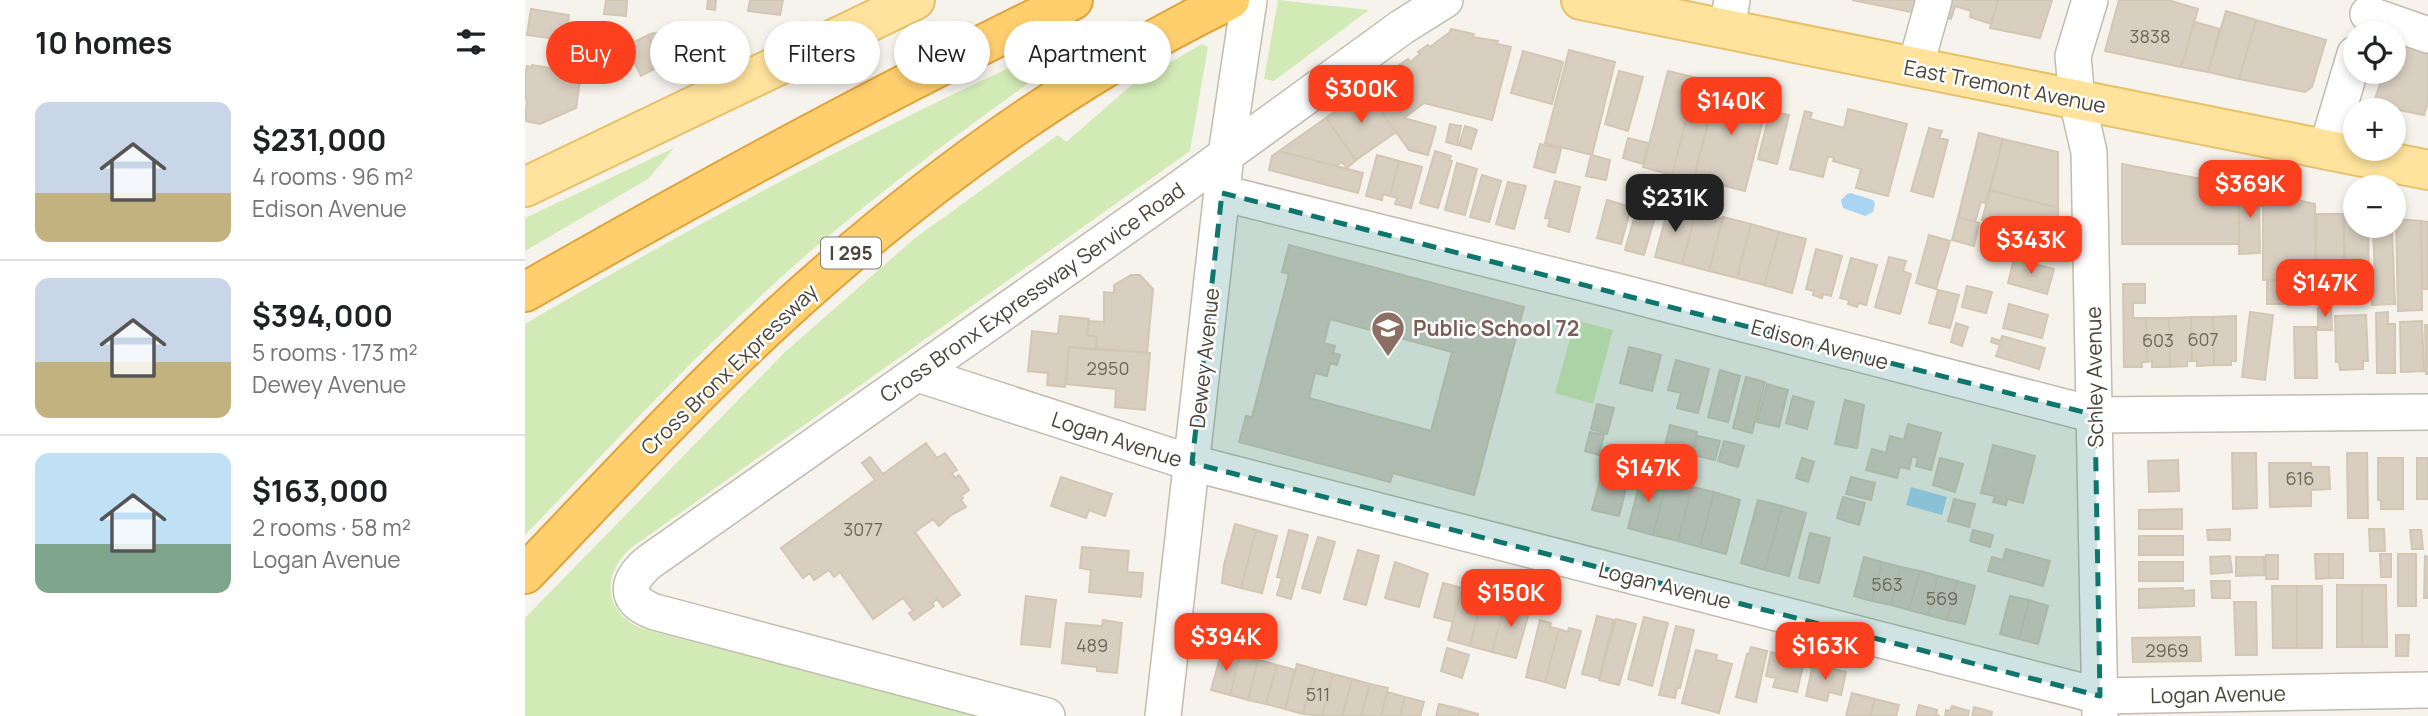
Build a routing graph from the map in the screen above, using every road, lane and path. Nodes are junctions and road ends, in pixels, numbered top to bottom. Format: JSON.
{"nodes":[{"id":1,"x":915,"y":0,"type":"edge"},
{"id":2,"x":1073,"y":0,"type":"edge"},
{"id":3,"x":1445,"y":0,"type":"edge"},
{"id":4,"x":1581,"y":0,"type":"edge"},
{"id":5,"x":1934,"y":0,"type":"edge"},
{"id":6,"x":2090,"y":0,"type":"edge"},
{"id":7,"x":1241,"y":10,"type":"edge"},
{"id":8,"x":1729,"y":15,"type":"edge"},
{"id":9,"x":2367,"y":16,"type":"edge"},
{"id":10,"x":2428,"y":35,"type":"edge"},
{"id":11,"x":1915,"y":68,"type":"junction"},
{"id":12,"x":2346,"y":84,"type":"edge"},
{"id":13,"x":2077,"y":100,"type":"junction"},
{"id":14,"x":2326,"y":151,"type":"junction"},
{"id":15,"x":1226,"y":155,"type":"junction"},
{"id":16,"x":2428,"y":170,"type":"edge"},
{"id":17,"x":525,"y":187,"type":"edge"},
{"id":18,"x":1222,"y":192,"type":"junction"},
{"id":19,"x":525,"y":292,"type":"edge"},
{"id":20,"x":918,"y":374,"type":"junction"},
{"id":21,"x":2428,"y":412,"type":"edge"},
{"id":22,"x":2095,"y":415,"type":"junction"},
{"id":23,"x":1192,"y":463,"type":"junction"},
{"id":24,"x":525,"y":574,"type":"edge"},
{"id":25,"x":2428,"y":690,"type":"edge"},
{"id":26,"x":2100,"y":706,"type":"edge"},
{"id":27,"x":1047,"y":716,"type":"edge"},
{"id":28,"x":1163,"y":716,"type":"edge"}],
"edges":[{"from":1,"to":17,"type":"main road"},
{"from":2,"to":19,"type":"highway"},
{"from":3,"to":15,"type":"street","name":"Cross Bronx Expressway Service Road"},
{"from":4,"to":8,"type":"main road","name":"East Tremont Avenue"},
{"from":5,"to":11,"type":"street"},
{"from":6,"to":13,"type":"street","name":"Schley Avenue"},
{"from":7,"to":15,"type":"street","name":"Dewey Avenue"},
{"from":7,"to":24,"type":"highway","name":"Cross Bronx Expressway","number":"I 295"},
{"from":8,"to":11,"type":"main road","name":"East Tremont Avenue"},
{"from":9,"to":10,"type":"street"},
{"from":11,"to":13,"type":"main road","name":"East Tremont Avenue"},
{"from":12,"to":14,"type":"street"},
{"from":13,"to":14,"type":"main road","name":"East Tremont Avenue"},
{"from":13,"to":22,"type":"street","name":"Schley Avenue"},
{"from":14,"to":16,"type":"main road","name":"East Tremont Avenue"},
{"from":15,"to":18,"type":"street","name":"Dewey Avenue"},
{"from":15,"to":20,"type":"street","name":"Cross Bronx Expressway Service Road"},
{"from":18,"to":22,"type":"street","name":"Edison Avenue"},
{"from":18,"to":23,"type":"street","name":"Dewey Avenue"},
{"from":20,"to":23,"type":"street","name":"Logan Avenue"},
{"from":20,"to":27,"type":"street","name":"Cross Bronx Expressway Service Road"},
{"from":21,"to":22,"type":"street","name":"Edison Avenue"},
{"from":22,"to":26,"type":"street","name":"Schley Avenue"},
{"from":23,"to":26,"type":"street","name":"Logan Avenue"},
{"from":23,"to":28,"type":"street","name":"Dewey Avenue"},
{"from":25,"to":26,"type":"street","name":"Logan Avenue"}]}
